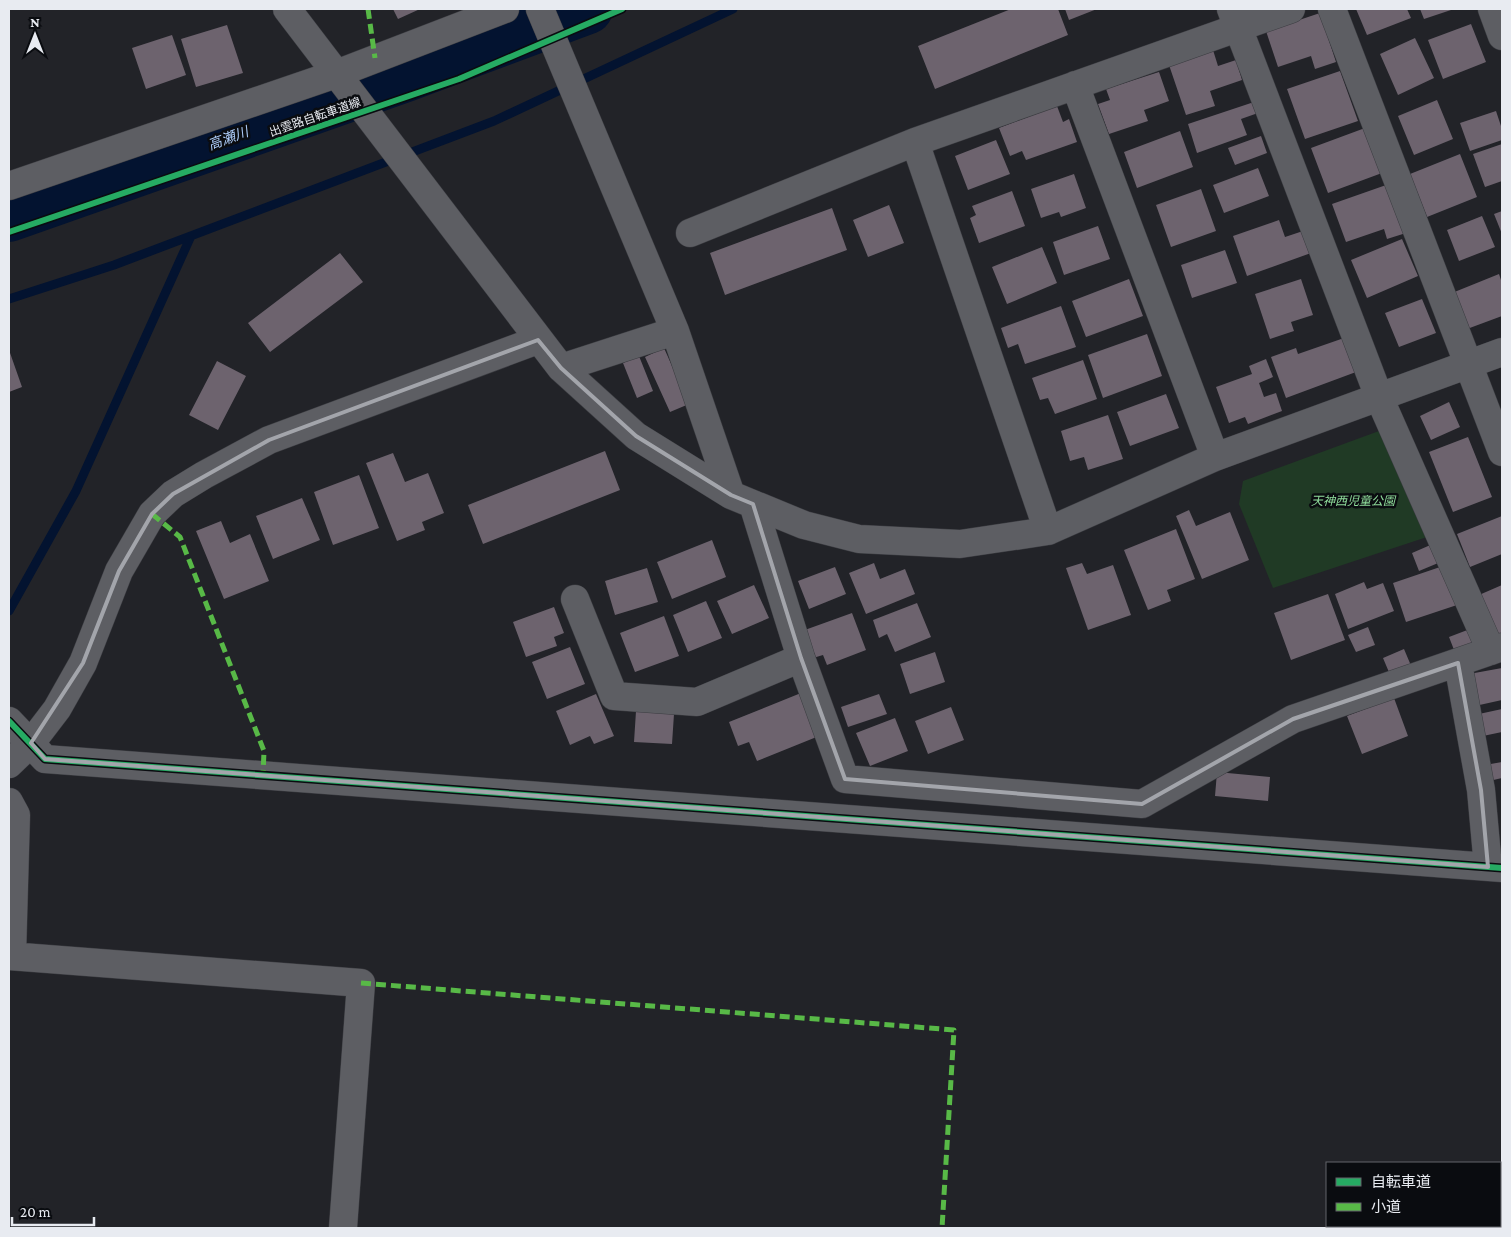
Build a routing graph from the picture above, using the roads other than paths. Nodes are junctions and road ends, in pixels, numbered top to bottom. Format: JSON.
{"nodes":[{"id":1,"x":287,"y":9,"type":"edge"},
{"id":2,"x":505,"y":9,"type":"edge"},
{"id":3,"x":540,"y":9,"type":"edge"},
{"id":4,"x":1291,"y":9,"type":"edge"},
{"id":5,"x":1332,"y":9,"type":"edge"},
{"id":6,"x":1492,"y":9,"type":"edge"},
{"id":7,"x":1234,"y":18,"type":"edge"},
{"id":8,"x":1502,"y":36,"type":"edge"},
{"id":9,"x":336,"y":74,"type":"junction"},
{"id":10,"x":1075,"y":85,"type":"junction"},
{"id":11,"x":914,"y":142,"type":"junction"},
{"id":12,"x":9,"y":186,"type":"edge"},
{"id":13,"x":690,"y":233,"type":"dead end"},
{"id":14,"x":675,"y":331,"type":"junction"},
{"id":15,"x":538,"y":340,"type":"junction"},
{"id":16,"x":1502,"y":352,"type":"edge"},
{"id":17,"x":1468,"y":364,"type":"junction"},
{"id":18,"x":561,"y":368,"type":"junction"},
{"id":19,"x":1379,"y":397,"type":"junction"},
{"id":20,"x":1502,"y":452,"type":"edge"},
{"id":21,"x":1214,"y":457,"type":"junction"},
{"id":22,"x":742,"y":500,"type":"junction"},
{"id":23,"x":1048,"y":531,"type":"junction"},
{"id":24,"x":575,"y":599,"type":"dead end"},
{"id":25,"x":1497,"y":649,"type":"edge"},
{"id":26,"x":801,"y":658,"type":"junction"},
{"id":27,"x":1458,"y":663,"type":"junction"},
{"id":28,"x":9,"y":721,"type":"edge"},
{"id":29,"x":31,"y":743,"type":"junction"},
{"id":30,"x":9,"y":764,"type":"edge"},
{"id":31,"x":9,"y":802,"type":"edge"},
{"id":32,"x":1495,"y":868,"type":"edge"},
{"id":33,"x":10,"y":956,"type":"edge"},
{"id":34,"x":343,"y":1228,"type":"edge"}],
"edges":[{"from":1,"to":9,"type":"street"},
{"from":2,"to":9,"type":"street"},
{"from":3,"to":14,"type":"street"},
{"from":4,"to":7,"type":"street"},
{"from":5,"to":17,"type":"street"},
{"from":6,"to":8,"type":"street"},
{"from":7,"to":10,"type":"street"},
{"from":7,"to":19,"type":"street"},
{"from":9,"to":12,"type":"street"},
{"from":9,"to":15,"type":"street"},
{"from":10,"to":11,"type":"street"},
{"from":10,"to":21,"type":"street"},
{"from":11,"to":13,"type":"street"},
{"from":11,"to":23,"type":"street"},
{"from":14,"to":18,"type":"street"},
{"from":14,"to":22,"type":"street"},
{"from":15,"to":18,"type":"street"},
{"from":15,"to":29,"type":"street"},
{"from":16,"to":17,"type":"street"},
{"from":17,"to":19,"type":"street"},
{"from":17,"to":20,"type":"street"},
{"from":18,"to":22,"type":"street"},
{"from":19,"to":21,"type":"street"},
{"from":19,"to":25,"type":"street"},
{"from":21,"to":23,"type":"street"},
{"from":22,"to":23,"type":"street"},
{"from":22,"to":26,"type":"street"},
{"from":24,"to":26,"type":"street"},
{"from":25,"to":27,"type":"street"},
{"from":26,"to":27,"type":"street"},
{"from":27,"to":32,"type":"street"},
{"from":28,"to":29,"type":"street"},
{"from":29,"to":30,"type":"street"},
{"from":29,"to":32,"type":"street"},
{"from":31,"to":33,"type":"street"},
{"from":33,"to":34,"type":"street"}]}
